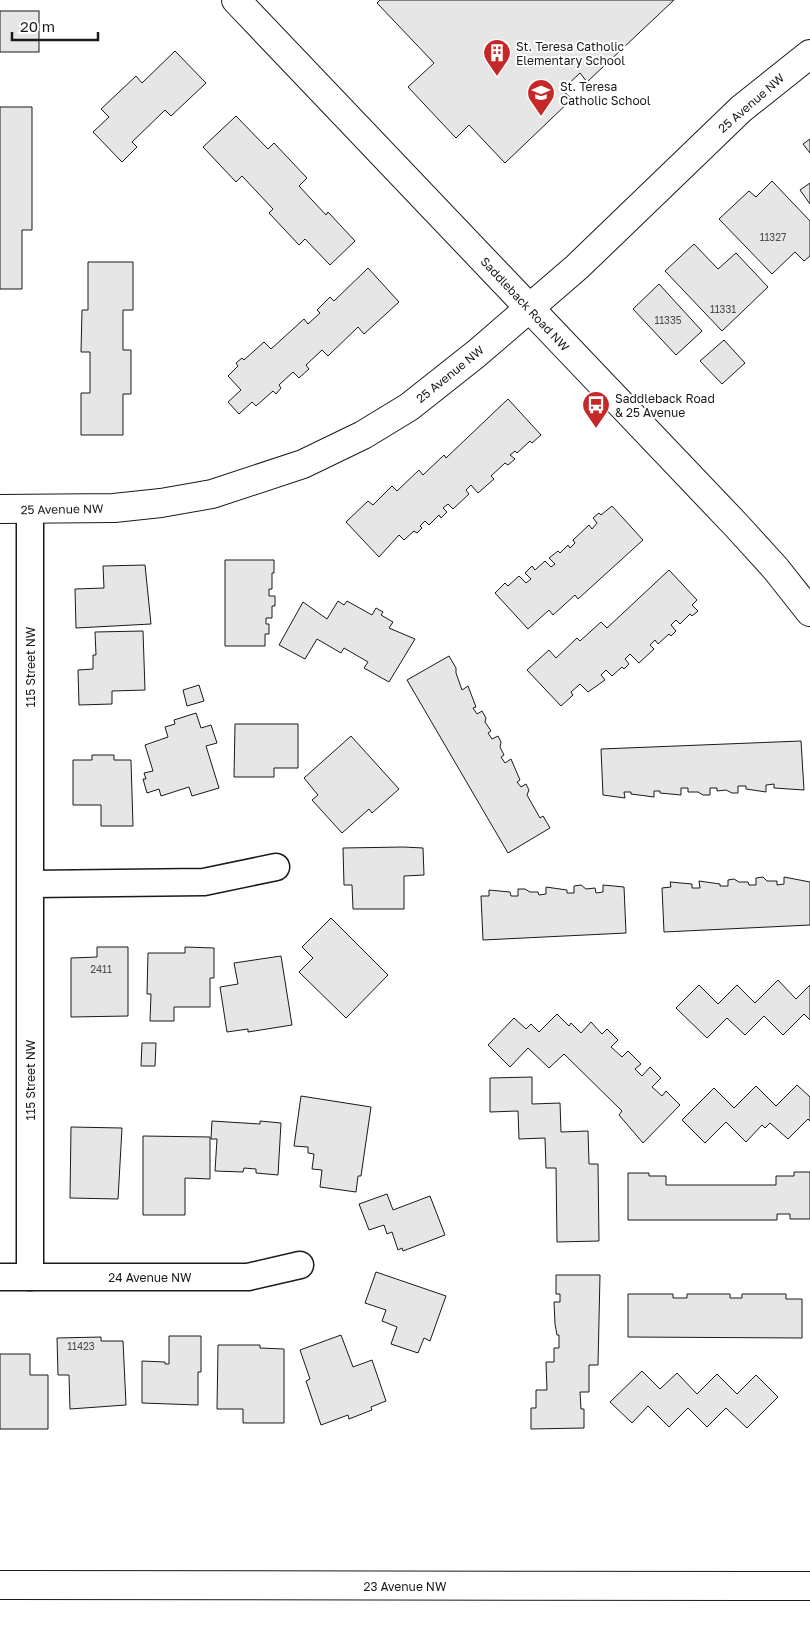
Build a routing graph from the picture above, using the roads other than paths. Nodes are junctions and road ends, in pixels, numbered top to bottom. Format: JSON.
{"nodes":[{"id":1,"x":236,"y":0,"type":"edge"},
{"id":2,"x":810,"y":54,"type":"edge"},
{"id":3,"x":528,"y":308,"type":"junction"},
{"id":4,"x":0,"y":509,"type":"edge"},
{"id":5,"x":30,"y":510,"type":"junction"},
{"id":6,"x":810,"y":612,"type":"edge"},
{"id":7,"x":276,"y":867,"type":"dead end"},
{"id":8,"x":30,"y":884,"type":"junction"},
{"id":9,"x":300,"y":1265,"type":"dead end"},
{"id":10,"x":0,"y":1277,"type":"edge"},
{"id":11,"x":30,"y":1277,"type":"junction"},
{"id":12,"x":0,"y":1585,"type":"edge"},
{"id":13,"x":810,"y":1586,"type":"edge"}],
"edges":[{"from":1,"to":3,"type":"street","name":"Saddleback Road NW"},
{"from":2,"to":3,"type":"street","name":"25 Avenue NW"},
{"from":3,"to":5,"type":"street","name":"25 Avenue NW"},
{"from":3,"to":6,"type":"street","name":"Saddleback Road NW"},
{"from":4,"to":5,"type":"street","name":"25 Avenue NW"},
{"from":5,"to":8,"type":"street","name":"115 Street NW"},
{"from":7,"to":8,"type":"street"},
{"from":8,"to":11,"type":"street","name":"115 Street NW"},
{"from":9,"to":11,"type":"street","name":"24 Avenue NW"},
{"from":10,"to":11,"type":"street","name":"24 Avenue NW"},
{"from":12,"to":13,"type":"street","name":"23 Avenue NW"}]}
